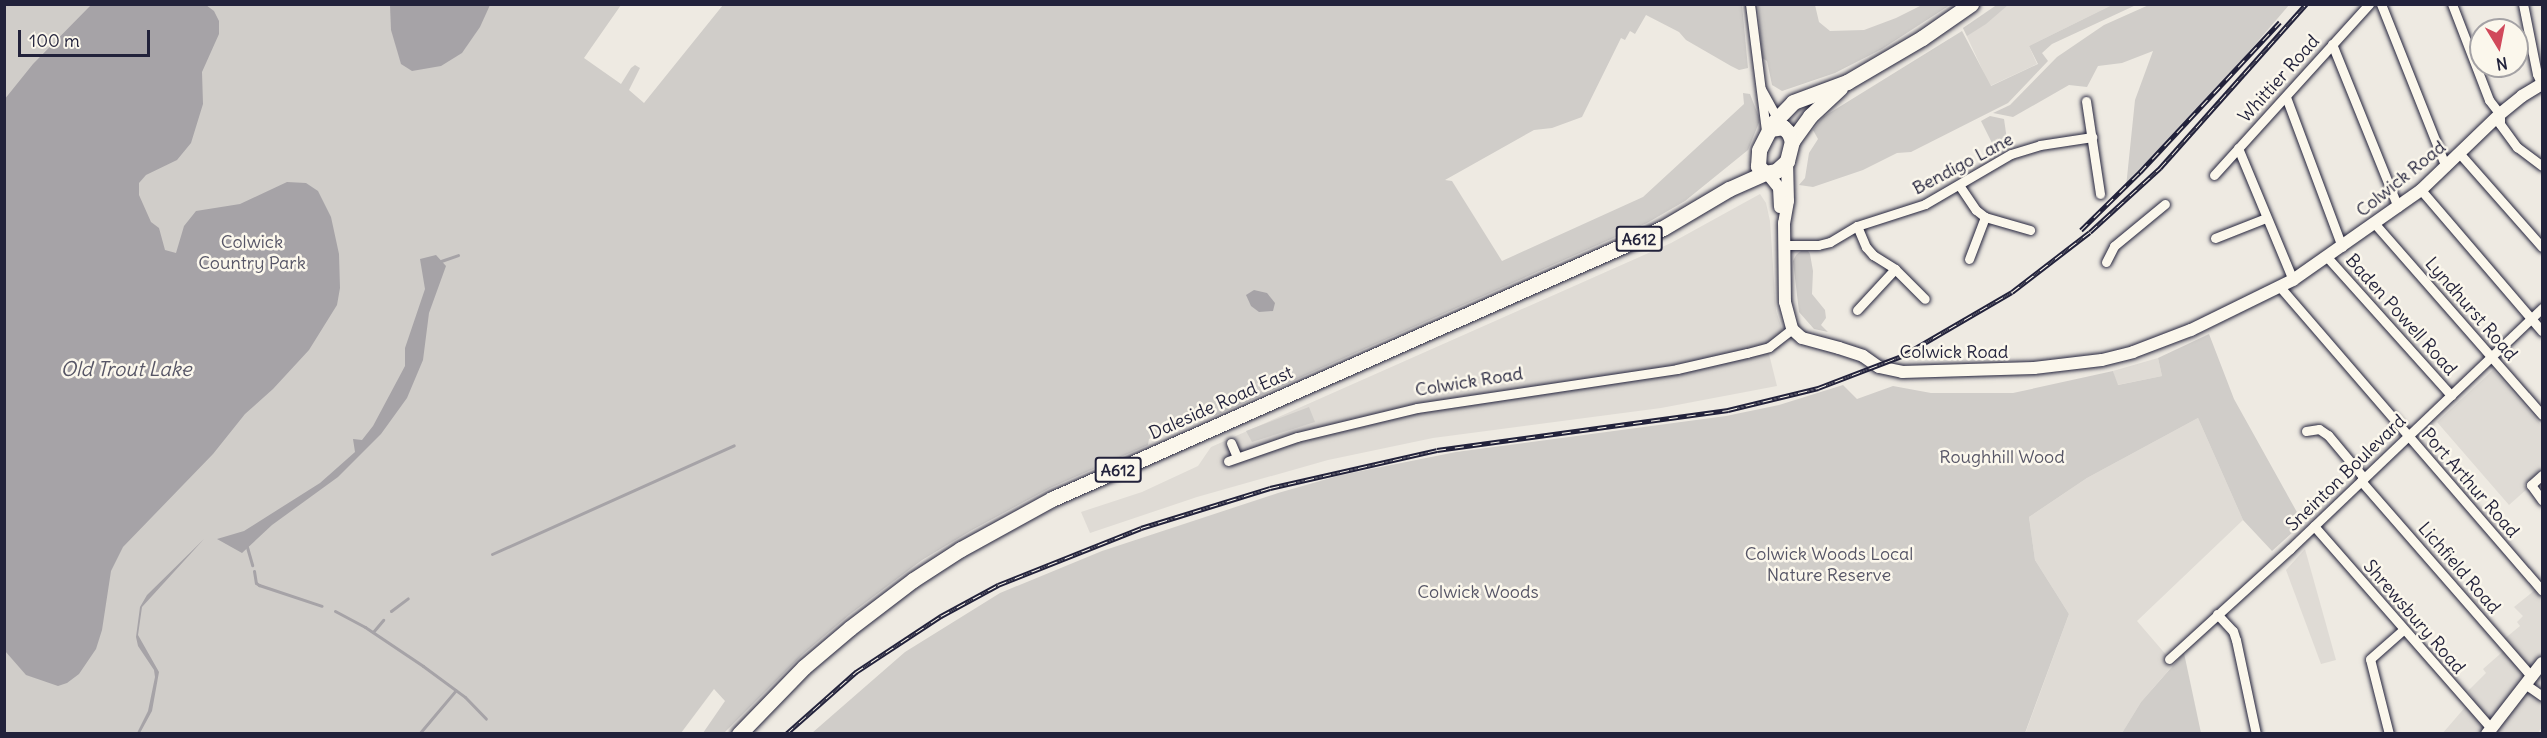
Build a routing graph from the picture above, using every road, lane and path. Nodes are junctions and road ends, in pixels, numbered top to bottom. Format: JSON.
{"nodes":[{"id":1,"x":1750,"y":4,"type":"edge"},
{"id":2,"x":1971,"y":4,"type":"edge"},
{"id":3,"x":2368,"y":4,"type":"edge"},
{"id":4,"x":2381,"y":4,"type":"edge"},
{"id":5,"x":2452,"y":4,"type":"edge"},
{"id":6,"x":2523,"y":4,"type":"edge"},
{"id":7,"x":2332,"y":44,"type":"junction"},
{"id":8,"x":1847,"y":82,"type":"junction"},
{"id":9,"x":2542,"y":85,"type":"edge"},
{"id":10,"x":1760,"y":87,"type":"junction"},
{"id":11,"x":2286,"y":97,"type":"junction"},
{"id":12,"x":1769,"y":100,"type":"junction"},
{"id":13,"x":2086,"y":100,"type":"dead end"},
{"id":14,"x":1793,"y":102,"type":"junction"},
{"id":15,"x":2100,"y":113,"type":"dead end"},
{"id":16,"x":2500,"y":114,"type":"junction"},
{"id":17,"x":2088,"y":115,"type":"junction"},
{"id":18,"x":1774,"y":127,"type":"junction"},
{"id":19,"x":2092,"y":137,"type":"junction"},
{"id":20,"x":1792,"y":141,"type":"junction"},
{"id":21,"x":2238,"y":148,"type":"junction"},
{"id":22,"x":1757,"y":154,"type":"junction"},
{"id":23,"x":2460,"y":154,"type":"junction"},
{"id":24,"x":1786,"y":161,"type":"junction"},
{"id":25,"x":2542,"y":166,"type":"edge"},
{"id":26,"x":2446,"y":167,"type":"junction"},
{"id":27,"x":1766,"y":173,"type":"junction"},
{"id":28,"x":2214,"y":175,"type":"dead end"},
{"id":29,"x":1959,"y":185,"type":"junction"},
{"id":30,"x":2087,"y":186,"type":"dead end"},
{"id":31,"x":1729,"y":189,"type":"junction"},
{"id":32,"x":2421,"y":190,"type":"junction"},
{"id":33,"x":2165,"y":204,"type":"dead end"},
{"id":34,"x":2398,"y":207,"type":"junction"},
{"id":35,"x":2023,"y":216,"type":"dead end"},
{"id":36,"x":1985,"y":217,"type":"junction"},
{"id":37,"x":2266,"y":218,"type":"junction"},
{"id":38,"x":1784,"y":223,"type":"junction"},
{"id":39,"x":2375,"y":224,"type":"junction"},
{"id":40,"x":1857,"y":226,"type":"junction"},
{"id":41,"x":2019,"y":226,"type":"junction"},
{"id":42,"x":2030,"y":230,"type":"dead end"},
{"id":43,"x":2215,"y":238,"type":"dead end"},
{"id":44,"x":1784,"y":244,"type":"junction"},
{"id":45,"x":2342,"y":247,"type":"junction"},
{"id":46,"x":2542,"y":247,"type":"edge"},
{"id":47,"x":1983,"y":254,"type":"dead end"},
{"id":48,"x":2327,"y":257,"type":"junction"},
{"id":49,"x":2106,"y":262,"type":"dead end"},
{"id":50,"x":1895,"y":269,"type":"junction"},
{"id":51,"x":2293,"y":280,"type":"junction"},
{"id":52,"x":2280,"y":286,"type":"junction"},
{"id":53,"x":1923,"y":292,"type":"dead end"},
{"id":54,"x":1864,"y":307,"type":"dead end"},
{"id":55,"x":2542,"y":308,"type":"edge"},
{"id":56,"x":2531,"y":319,"type":"junction"},
{"id":57,"x":1792,"y":329,"type":"junction"},
{"id":58,"x":2542,"y":331,"type":"edge"},
{"id":59,"x":2490,"y":357,"type":"junction"},
{"id":60,"x":2451,"y":395,"type":"junction"},
{"id":61,"x":2542,"y":415,"type":"edge"},
{"id":62,"x":2306,"y":431,"type":"dead end"},
{"id":63,"x":2408,"y":436,"type":"junction"},
{"id":64,"x":1231,"y":443,"type":"dead end"},
{"id":65,"x":2542,"y":475,"type":"edge"},
{"id":66,"x":2362,"y":479,"type":"junction"},
{"id":67,"x":2542,"y":500,"type":"edge"},
{"id":68,"x":2314,"y":526,"type":"junction"},
{"id":69,"x":2542,"y":591,"type":"edge"},
{"id":70,"x":2217,"y":614,"type":"junction"},
{"id":71,"x":2403,"y":630,"type":"junction"},
{"id":72,"x":2169,"y":658,"type":"dead end"},
{"id":73,"x":2542,"y":663,"type":"edge"},
{"id":74,"x":2529,"y":680,"type":"junction"},
{"id":75,"x":2542,"y":696,"type":"edge"},
{"id":76,"x":2489,"y":731,"type":"edge"},
{"id":77,"x":739,"y":734,"type":"edge"},
{"id":78,"x":2256,"y":734,"type":"edge"},
{"id":79,"x":2389,"y":734,"type":"edge"}],
"edges":[{"from":1,"to":10,"type":"street"},
{"from":2,"to":8,"type":"main road"},
{"from":3,"to":7,"type":"street","name":"Whittier Road"},
{"from":4,"to":26,"type":"street"},
{"from":5,"to":16,"type":"street"},
{"from":6,"to":9,"type":"street"},
{"from":7,"to":11,"type":"street","name":"Whittier Road"},
{"from":7,"to":34,"type":"street"},
{"from":8,"to":14,"type":"main road"},
{"from":8,"to":20,"type":"main road"},
{"from":9,"to":16,"type":"street","name":"Colwick Road"},
{"from":10,"to":12,"type":"street"},
{"from":10,"to":18,"type":"street"},
{"from":11,"to":21,"type":"street","name":"Whittier Road"},
{"from":11,"to":45,"type":"street"},
{"from":12,"to":14,"type":"street"},
{"from":12,"to":18,"type":"street"},
{"from":13,"to":17,"type":"street"},
{"from":14,"to":18,"type":"main road"},
{"from":15,"to":17,"type":"street"},
{"from":16,"to":23,"type":"street","name":"Colwick Road"},
{"from":16,"to":25,"type":"street"},
{"from":17,"to":19,"type":"street"},
{"from":18,"to":20,"type":"main road"},
{"from":18,"to":22,"type":"main road","name":"Daleside Road East"},
{"from":19,"to":29,"type":"street","name":"Bendigo Lane"},
{"from":19,"to":30,"type":"street"},
{"from":20,"to":24,"type":"main road"},
{"from":21,"to":28,"type":"street","name":"Whittier Road"},
{"from":21,"to":37,"type":"street"},
{"from":22,"to":27,"type":"main road"},
{"from":22,"to":31,"type":"main road","name":"Daleside Road East","number":"A612"},
{"from":23,"to":26,"type":"street","name":"Colwick Road"},
{"from":23,"to":46,"type":"street"},
{"from":24,"to":27,"type":"main road","name":"Daleside Road East"},
{"from":24,"to":38,"type":"street"},
{"from":26,"to":32,"type":"street","name":"Colwick Road"},
{"from":27,"to":31,"type":"main road","name":"Daleside Road East","number":"A612"},
{"from":27,"to":38,"type":"street"},
{"from":29,"to":36,"type":"street"},
{"from":29,"to":40,"type":"street","name":"Bendigo Lane"},
{"from":31,"to":77,"type":"main road","name":"Daleside Road East","number":"A612"},
{"from":32,"to":34,"type":"street","name":"Colwick Road"},
{"from":32,"to":56,"type":"street"},
{"from":33,"to":49,"type":"street"},
{"from":34,"to":39,"type":"street","name":"Colwick Road"},
{"from":35,"to":41,"type":"street"},
{"from":36,"to":41,"type":"street"},
{"from":36,"to":47,"type":"street"},
{"from":37,"to":43,"type":"street"},
{"from":37,"to":51,"type":"street"},
{"from":38,"to":44,"type":"street"},
{"from":39,"to":45,"type":"street","name":"Colwick Road"},
{"from":39,"to":59,"type":"street","name":"Lyndhurst Road"},
{"from":40,"to":44,"type":"street","name":"Bendigo Lane"},
{"from":40,"to":50,"type":"street"},
{"from":41,"to":42,"type":"street"},
{"from":44,"to":57,"type":"street"},
{"from":45,"to":48,"type":"street","name":"Colwick Road"},
{"from":48,"to":51,"type":"street","name":"Colwick Road"},
{"from":48,"to":60,"type":"street","name":"Baden Powell Road"},
{"from":50,"to":53,"type":"street"},
{"from":50,"to":54,"type":"street"},
{"from":51,"to":52,"type":"street","name":"Colwick Road"},
{"from":52,"to":57,"type":"street","name":"Colwick Road"},
{"from":52,"to":63,"type":"street","name":"Port Arthur Road"},
{"from":55,"to":56,"type":"street","name":"Sneinton Boulevard"},
{"from":56,"to":58,"type":"street"},
{"from":56,"to":59,"type":"street","name":"Sneinton Boulevard"},
{"from":57,"to":64,"type":"street","name":"Colwick Road"},
{"from":59,"to":60,"type":"street","name":"Sneinton Boulevard"},
{"from":59,"to":61,"type":"street","name":"Lyndhurst Road"},
{"from":60,"to":63,"type":"street","name":"Sneinton Boulevard"},
{"from":62,"to":66,"type":"street","name":"Lichfield Road"},
{"from":63,"to":66,"type":"street","name":"Sneinton Boulevard"},
{"from":63,"to":69,"type":"street","name":"Port Arthur Road"},
{"from":65,"to":67,"type":"street"},
{"from":66,"to":68,"type":"street","name":"Sneinton Boulevard"},
{"from":66,"to":74,"type":"street","name":"Lichfield Road"},
{"from":68,"to":70,"type":"street","name":"Sneinton Boulevard"},
{"from":68,"to":71,"type":"street","name":"Shrewsbury Road"},
{"from":70,"to":72,"type":"street","name":"Sneinton Boulevard"},
{"from":70,"to":78,"type":"street"},
{"from":71,"to":76,"type":"street","name":"Shrewsbury Road"},
{"from":71,"to":79,"type":"street"},
{"from":73,"to":74,"type":"street"},
{"from":74,"to":75,"type":"street","name":"Lichfield Road"},
{"from":74,"to":76,"type":"street"}]}
